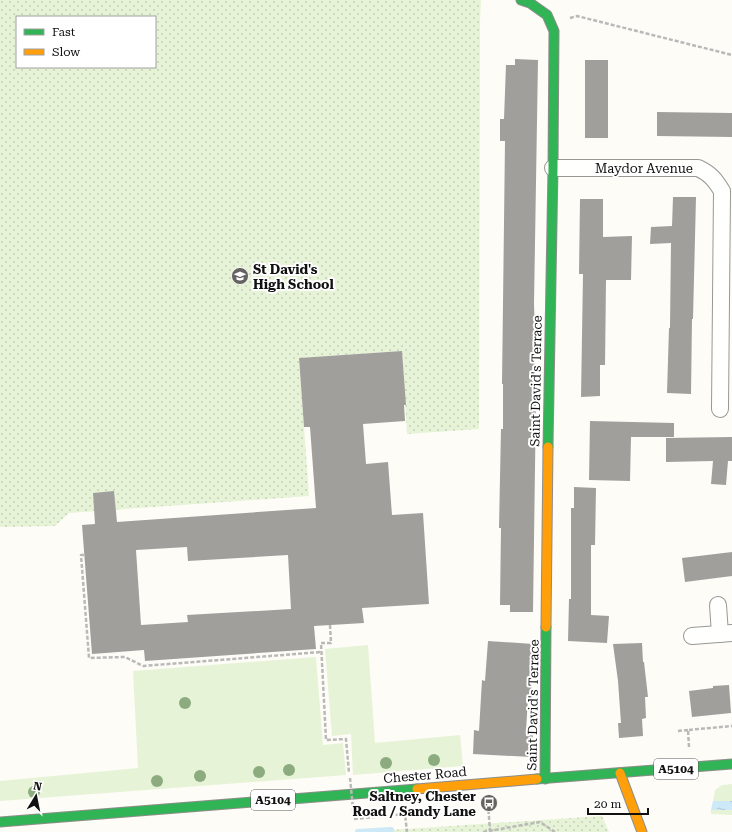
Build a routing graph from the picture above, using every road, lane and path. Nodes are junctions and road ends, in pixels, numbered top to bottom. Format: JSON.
{"nodes":[{"id":1,"x":521,"y":0,"type":"edge"},
{"id":2,"x":550,"y":22,"type":"junction"},
{"id":3,"x":732,"y":55,"type":"edge"},
{"id":4,"x":553,"y":168,"type":"junction"},
{"id":5,"x":720,"y":409,"type":"dead end"},
{"id":6,"x":84,"y":555,"type":"dead end"},
{"id":7,"x":718,"y":605,"type":"dead end"},
{"id":8,"x":330,"y":625,"type":"dead end"},
{"id":9,"x":726,"y":633,"type":"edge"},
{"id":10,"x":692,"y":636,"type":"dead end"},
{"id":11,"x":321,"y":652,"type":"junction"},
{"id":12,"x":732,"y":726,"type":"edge"},
{"id":13,"x":688,"y":730,"type":"junction"},
{"id":14,"x":678,"y":731,"type":"dead end"},
{"id":15,"x":690,"y":750,"type":"dead end"},
{"id":16,"x":732,"y":764,"type":"edge"},
{"id":17,"x":620,"y":773,"type":"junction"},
{"id":18,"x":545,"y":779,"type":"junction"},
{"id":19,"x":486,"y":783,"type":"junction"},
{"id":20,"x":0,"y":822,"type":"edge"},
{"id":21,"x":490,"y":831,"type":"edge"},
{"id":22,"x":407,"y":832,"type":"edge"},
{"id":23,"x":483,"y":832,"type":"edge"},
{"id":24,"x":555,"y":832,"type":"edge"},
{"id":25,"x":642,"y":832,"type":"edge"}],
"edges":[{"from":1,"to":2,"type":"street"},
{"from":2,"to":3,"type":"path"},
{"from":2,"to":4,"type":"street","name":"Saint David's Terrace"},
{"from":4,"to":5,"type":"street","name":"Maydor Avenue"},
{"from":4,"to":18,"type":"street","name":"Saint David's Terrace"},
{"from":6,"to":11,"type":"path"},
{"from":7,"to":9,"type":"street"},
{"from":8,"to":11,"type":"path"},
{"from":9,"to":10,"type":"street"},
{"from":11,"to":22,"type":"path","bridge":true},
{"from":12,"to":13,"type":"path"},
{"from":13,"to":14,"type":"path"},
{"from":13,"to":15,"type":"path"},
{"from":16,"to":17,"type":"street","name":"Chester Road","number":"A5104"},
{"from":17,"to":18,"type":"street","name":"Chester Road","number":"A5104"},
{"from":17,"to":25,"type":"street"},
{"from":18,"to":19,"type":"street","name":"Chester Road","number":"A5104"},
{"from":19,"to":20,"type":"street","name":"Chester Road","number":"A5104"},
{"from":19,"to":21,"type":"path"},
{"from":21,"to":23,"type":"path"},
{"from":21,"to":24,"type":"path"}]}
